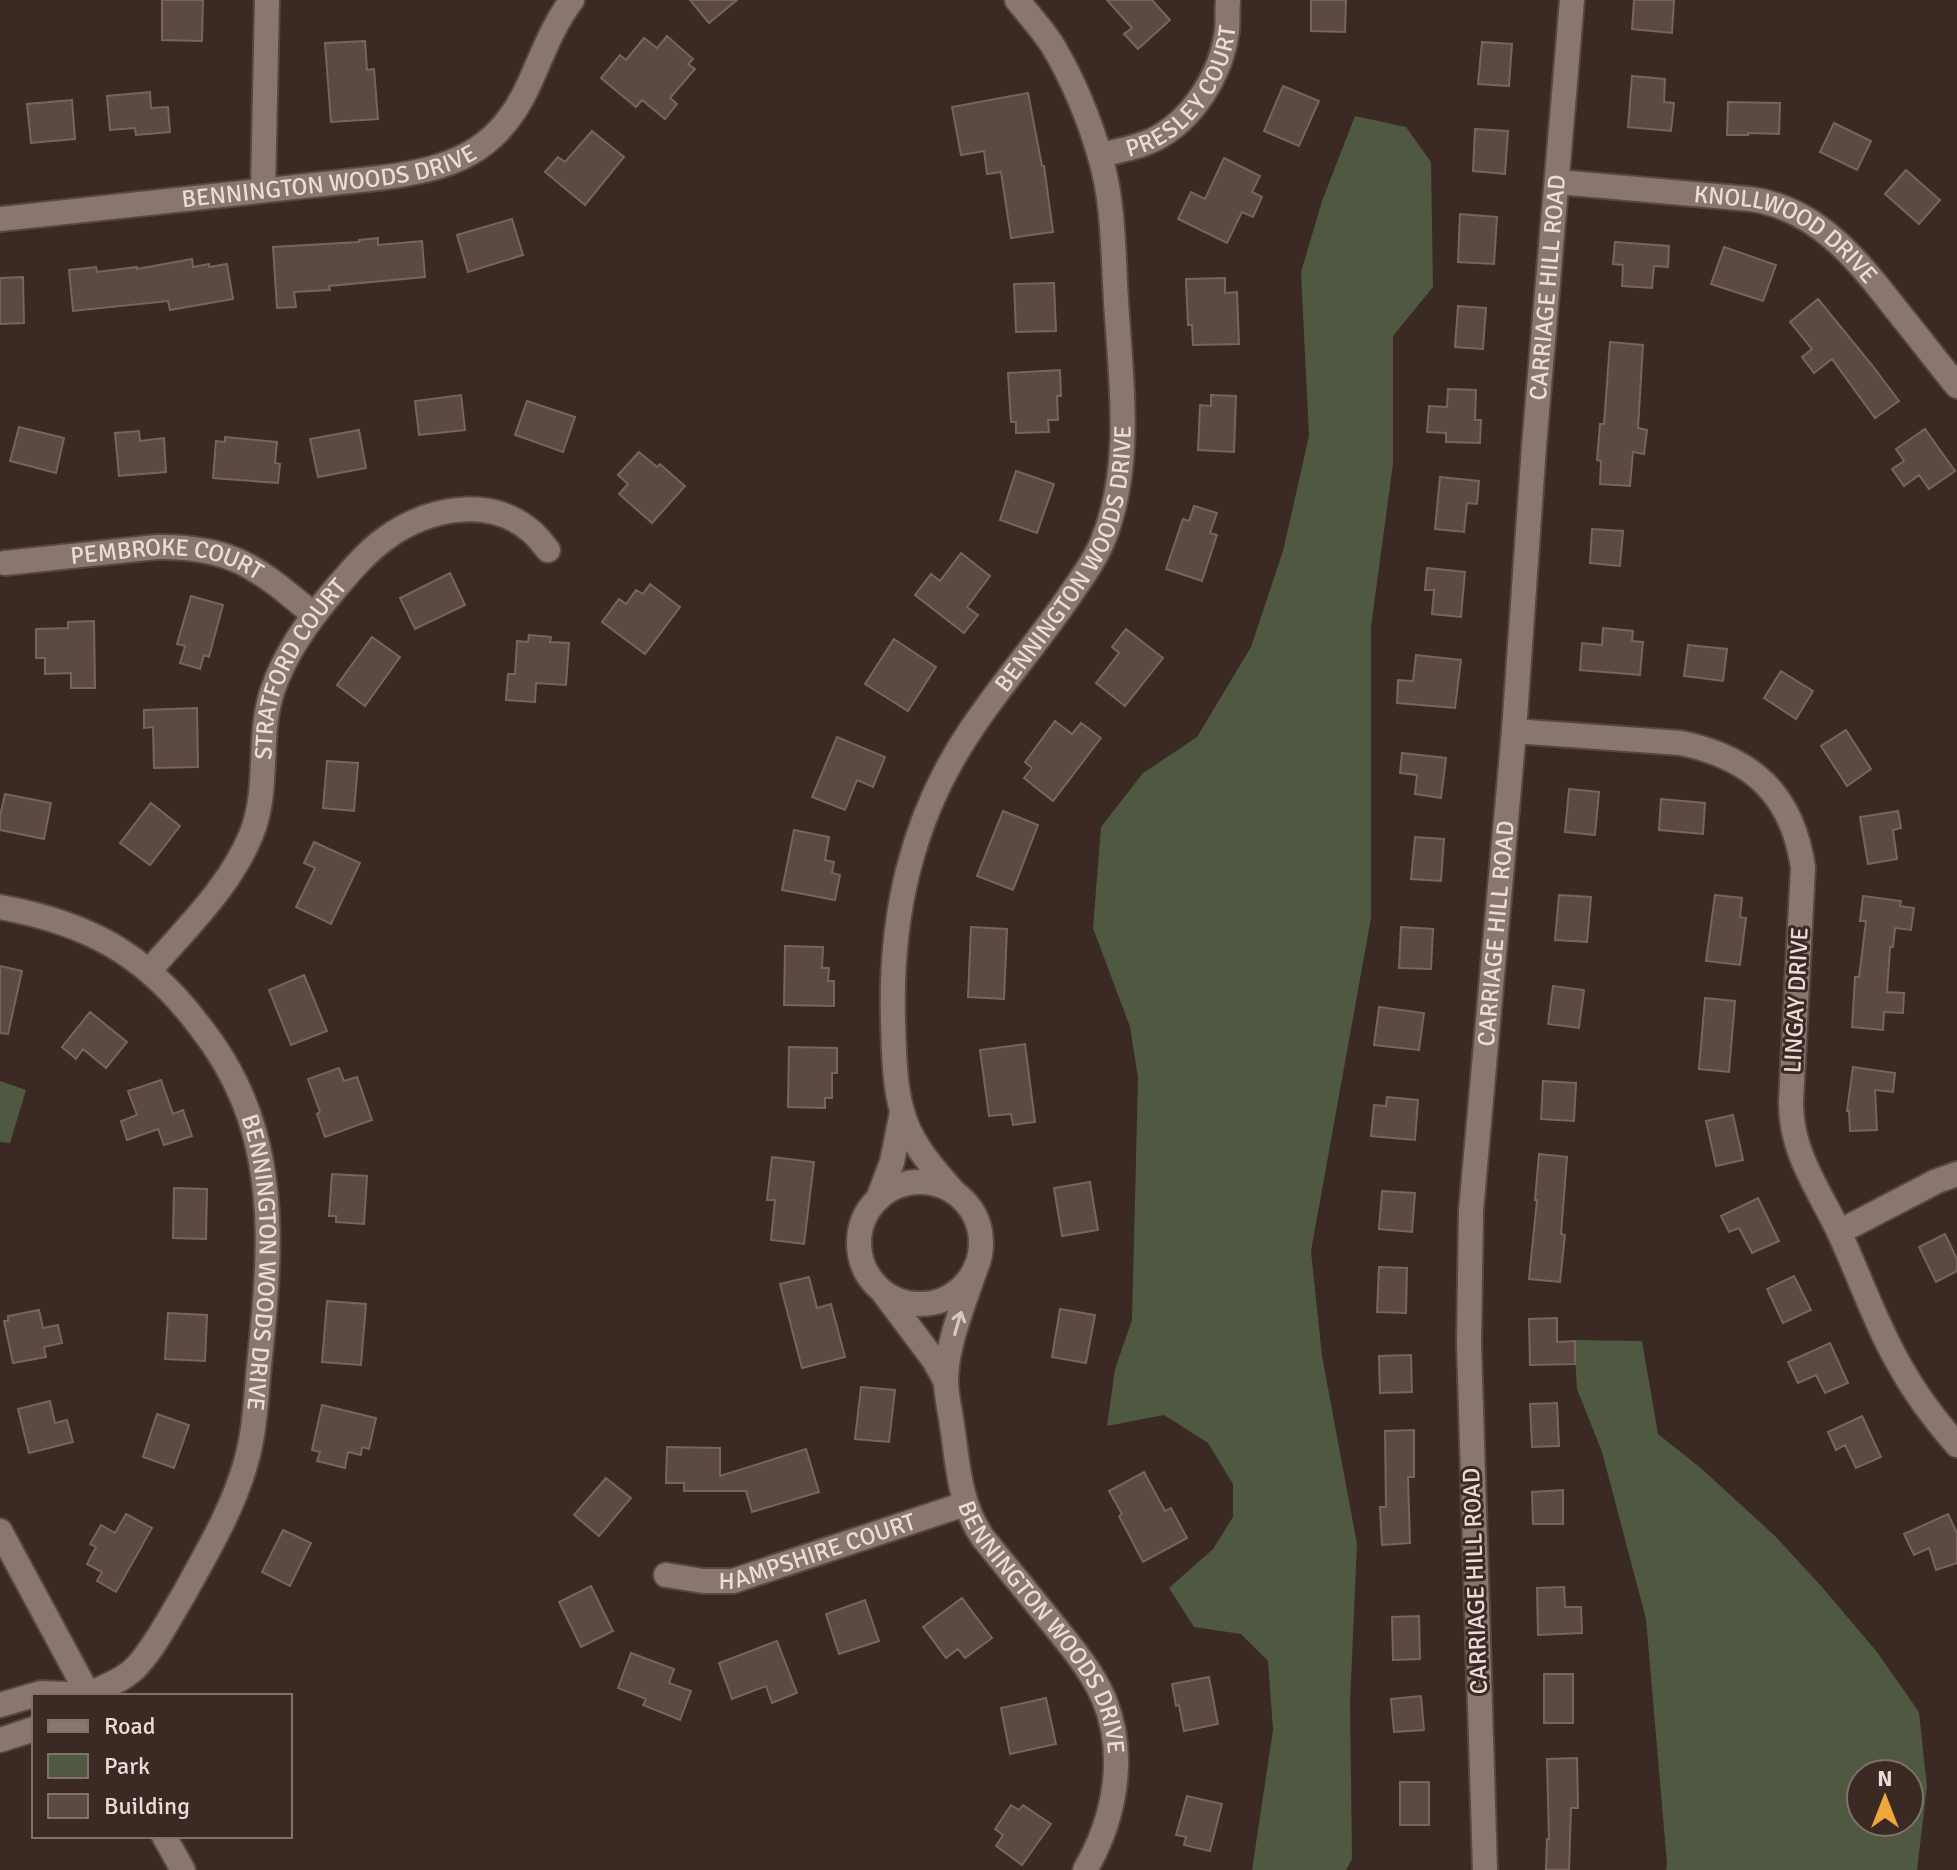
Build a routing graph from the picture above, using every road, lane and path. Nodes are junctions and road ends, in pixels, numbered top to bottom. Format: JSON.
{"nodes":[{"id":1,"x":267,"y":0,"type":"edge"},
{"id":2,"x":572,"y":0,"type":"edge"},
{"id":3,"x":1017,"y":0,"type":"edge"},
{"id":4,"x":1228,"y":0,"type":"edge"},
{"id":5,"x":1572,"y":0,"type":"edge"},
{"id":6,"x":1100,"y":155,"type":"junction"},
{"id":7,"x":1558,"y":182,"type":"junction"},
{"id":8,"x":263,"y":190,"type":"junction"},
{"id":9,"x":0,"y":219,"type":"edge"},
{"id":10,"x":1957,"y":386,"type":"edge"},
{"id":11,"x":548,"y":550,"type":"dead end"},
{"id":12,"x":5,"y":563,"type":"dead end"},
{"id":13,"x":314,"y":615,"type":"junction"},
{"id":14,"x":1514,"y":731,"type":"junction"},
{"id":15,"x":0,"y":907,"type":"edge"},
{"id":16,"x":150,"y":970,"type":"junction"},
{"id":17,"x":902,"y":1112,"type":"junction"},
{"id":18,"x":1957,"y":1174,"type":"edge"},
{"id":19,"x":954,"y":1192,"type":"junction"},
{"id":20,"x":878,"y":1199,"type":"junction"},
{"id":21,"x":1839,"y":1232,"type":"junction"},
{"id":22,"x":976,"y":1267,"type":"junction"},
{"id":23,"x":881,"y":1290,"type":"junction"},
{"id":24,"x":946,"y":1382,"type":"junction"},
{"id":25,"x":1957,"y":1445,"type":"edge"},
{"id":26,"x":965,"y":1504,"type":"junction"},
{"id":27,"x":0,"y":1531,"type":"edge"},
{"id":28,"x":666,"y":1575,"type":"dead end"},
{"id":29,"x":86,"y":1694,"type":"edge"},
{"id":30,"x":91,"y":1694,"type":"edge"},
{"id":31,"x":32,"y":1696,"type":"edge"},
{"id":32,"x":0,"y":1705,"type":"edge"},
{"id":33,"x":32,"y":1730,"type":"edge"},
{"id":34,"x":0,"y":1740,"type":"edge"},
{"id":35,"x":165,"y":1838,"type":"edge"},
{"id":36,"x":183,"y":1870,"type":"edge"},
{"id":37,"x":1085,"y":1870,"type":"edge"},
{"id":38,"x":1485,"y":1870,"type":"edge"}],
"edges":[{"from":1,"to":8,"type":"street"},
{"from":2,"to":8,"type":"street","name":"BENNINGTON WOODS DRIVE"},
{"from":3,"to":6,"type":"street","name":"BENNINGTON WOODS DRIVE"},
{"from":4,"to":6,"type":"street","name":"PRESLEY COURT"},
{"from":5,"to":7,"type":"street","name":"CARRIAGE HILL ROAD"},
{"from":6,"to":17,"type":"street","name":"BENNINGTON WOODS DRIVE"},
{"from":7,"to":10,"type":"street","name":"KNOLLWOOD DRIVE"},
{"from":7,"to":14,"type":"street","name":"CARRIAGE HILL ROAD"},
{"from":8,"to":9,"type":"street","name":"BENNINGTON WOODS DRIVE"},
{"from":11,"to":13,"type":"street","name":"STRATFORD COURT"},
{"from":12,"to":13,"type":"street","name":"PEMBROKE COURT"},
{"from":13,"to":16,"type":"street","name":"STRATFORD COURT"},
{"from":14,"to":21,"type":"street","name":"LINGAY DRIVE"},
{"from":14,"to":38,"type":"street","name":"CARRIAGE HILL ROAD"},
{"from":15,"to":16,"type":"street","name":"BENNINGTON WOODS DRIVE"},
{"from":16,"to":30,"type":"street","name":"BENNINGTON WOODS DRIVE"},
{"from":17,"to":19,"type":"street","name":"BENNINGTON WOODS DRIVE"},
{"from":17,"to":20,"type":"street","name":"BENNINGTON WOODS DRIVE"},
{"from":18,"to":21,"type":"street"},
{"from":19,"to":20,"type":"street"},
{"from":19,"to":22,"type":"street","name":"BENNINGTON WOODS DRIVE"},
{"from":20,"to":23,"type":"street","name":"BENNINGTON WOODS DRIVE"},
{"from":21,"to":25,"type":"street","name":"LINGAY DRIVE"},
{"from":22,"to":23,"type":"street"},
{"from":24,"to":22,"type":"street","name":"BENNINGTON WOODS DRIVE","one_way":true},
{"from":23,"to":24,"type":"street","name":"BENNINGTON WOODS DRIVE"},
{"from":24,"to":26,"type":"street","name":"BENNINGTON WOODS DRIVE"},
{"from":26,"to":28,"type":"street","name":"HAMPSHIRE COURT"},
{"from":26,"to":37,"type":"street","name":"BENNINGTON WOODS DRIVE"},
{"from":27,"to":29,"type":"street"},
{"from":31,"to":32,"type":"street"},
{"from":33,"to":34,"type":"street"},
{"from":35,"to":36,"type":"street"}]}
